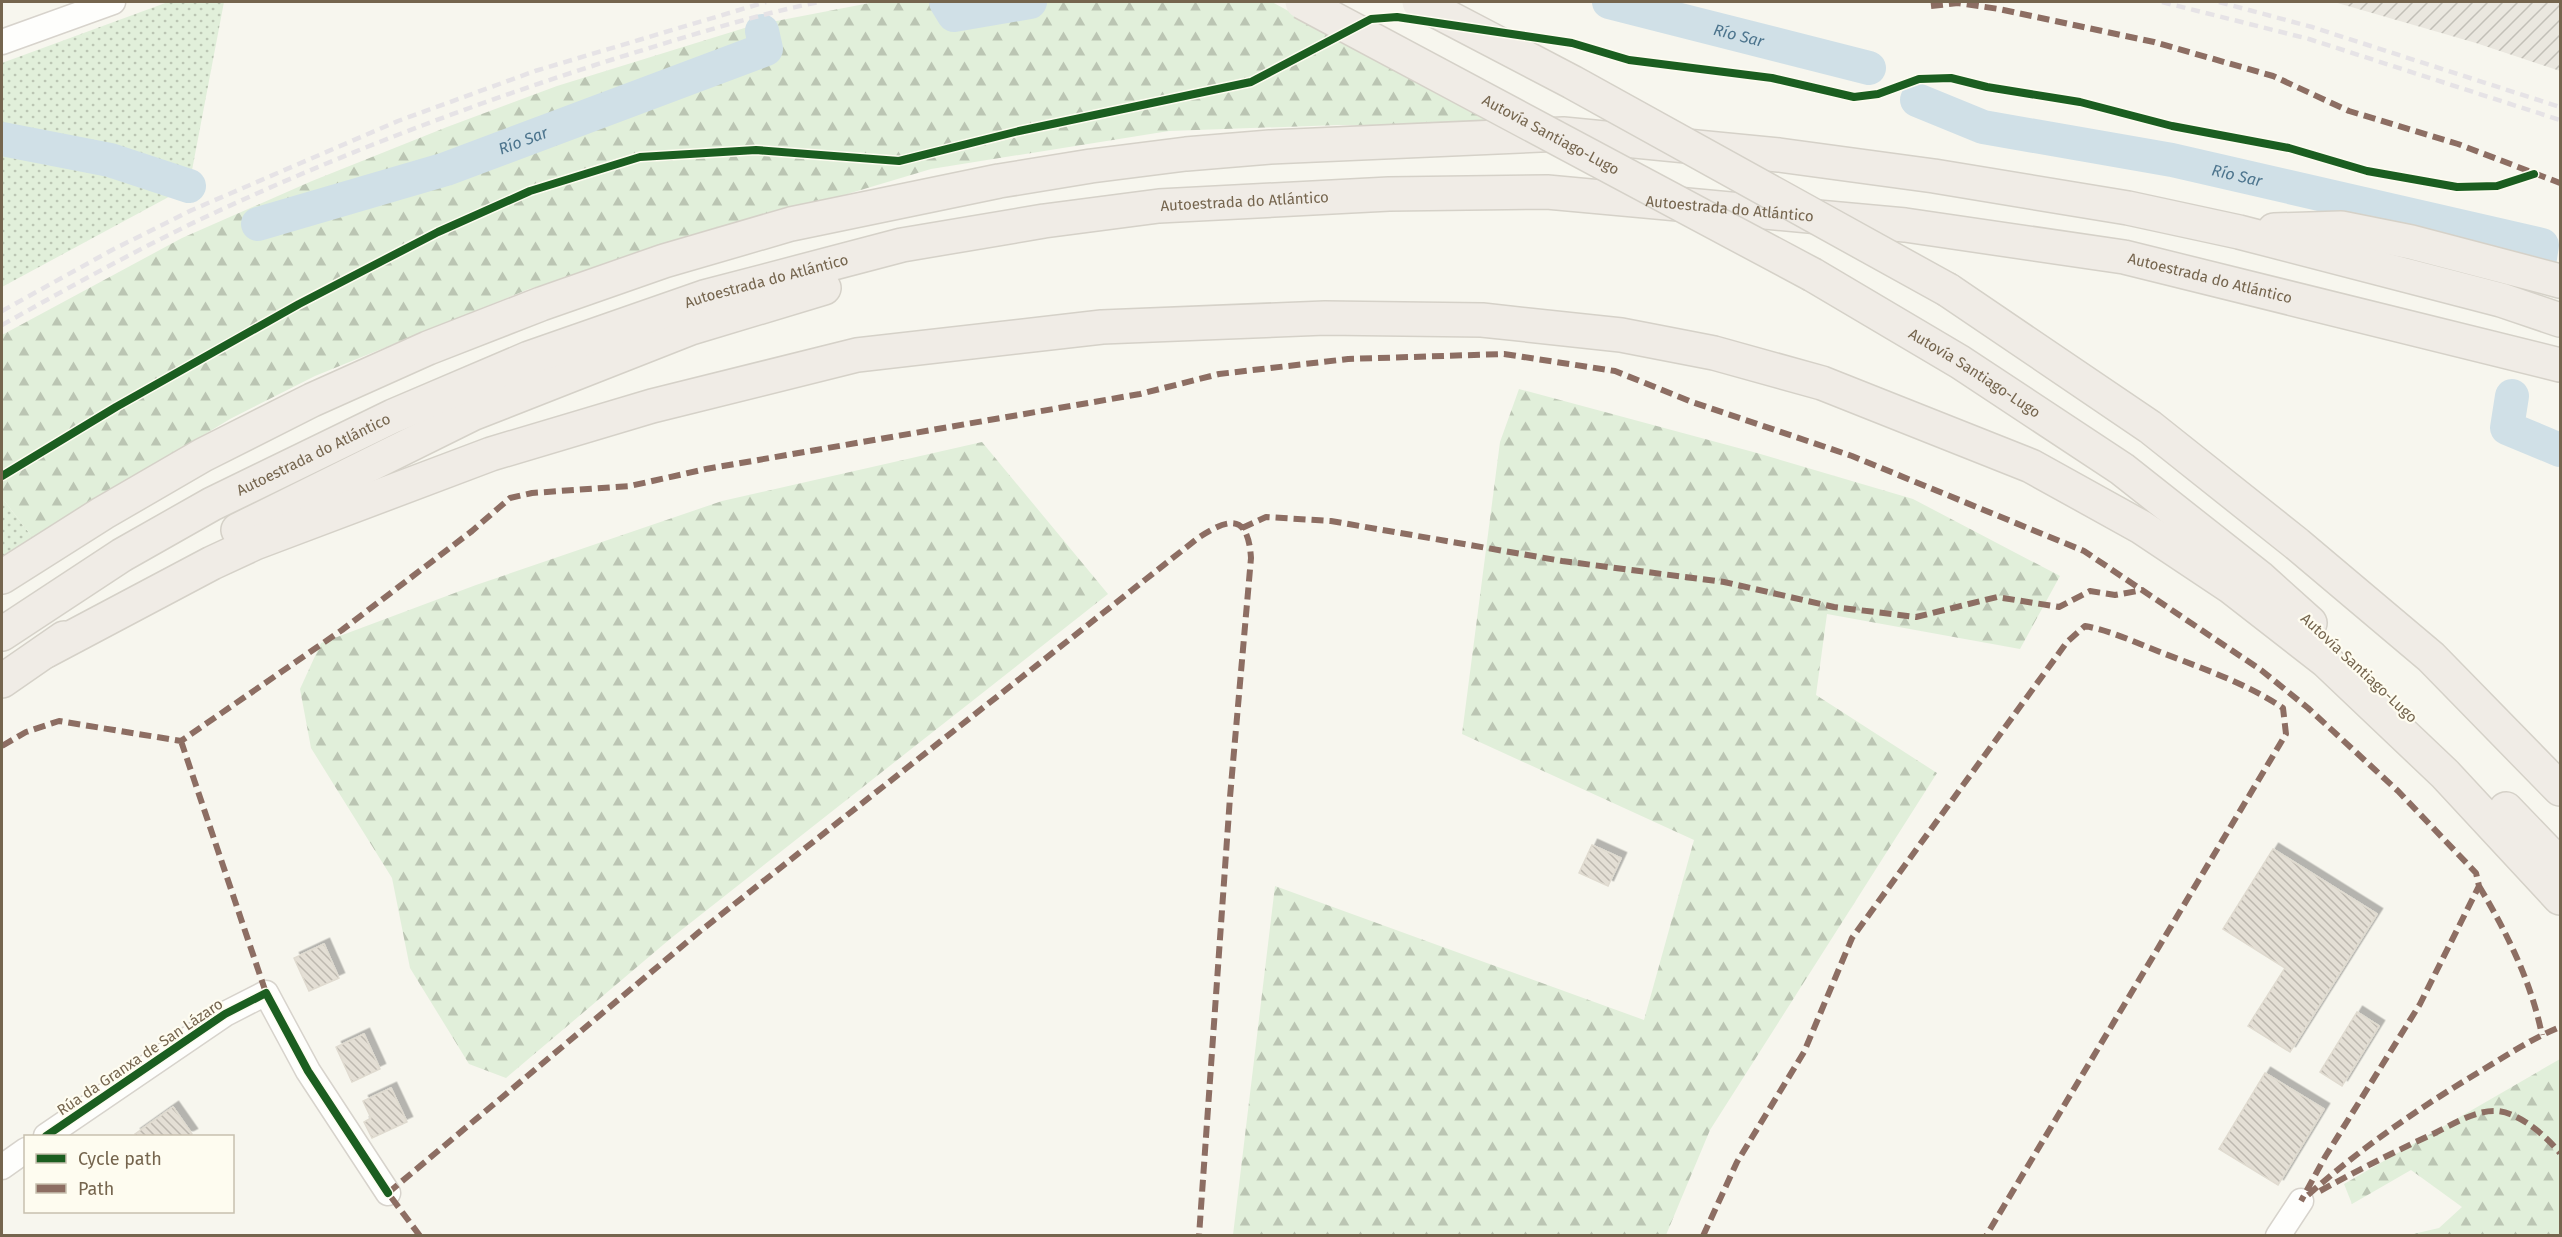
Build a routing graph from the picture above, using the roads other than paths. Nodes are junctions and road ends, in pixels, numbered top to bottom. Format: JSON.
{"nodes":[{"id":1,"x":113,"y":2,"type":"edge"},
{"id":2,"x":1302,"y":2,"type":"edge"},
{"id":3,"x":1419,"y":2,"type":"edge"},
{"id":4,"x":2,"y":42,"type":"edge"},
{"id":5,"x":1235,"y":203,"type":"junction"},
{"id":6,"x":2239,"y":232,"type":"junction"},
{"id":7,"x":2222,"y":281,"type":"junction"},
{"id":8,"x":2560,"y":281,"type":"edge"},
{"id":9,"x":2560,"y":320,"type":"edge"},
{"id":10,"x":2560,"y":365,"type":"edge"},
{"id":11,"x":2560,"y":388,"type":"edge"},
{"id":12,"x":2,"y":577,"type":"edge"},
{"id":13,"x":2,"y":634,"type":"edge"},
{"id":14,"x":46,"y":651,"type":"junction"},
{"id":15,"x":2,"y":681,"type":"edge"},
{"id":16,"x":2560,"y":789,"type":"edge"},
{"id":17,"x":2560,"y":865,"type":"edge"},
{"id":18,"x":2560,"y":898,"type":"edge"},
{"id":19,"x":49,"y":1135,"type":"edge"},
{"id":20,"x":24,"y":1151,"type":"edge"},
{"id":21,"x":2,"y":1167,"type":"edge"},
{"id":22,"x":388,"y":1193,"type":"dead end"},
{"id":23,"x":2301,"y":1201,"type":"dead end"},
{"id":24,"x":2278,"y":1236,"type":"edge"}],
"edges":[{"from":1,"to":4,"type":"street"},
{"from":2,"to":17,"type":"highway","name":"Autovía Santiago-Lugo","bridge":true},
{"from":3,"to":16,"type":"highway","bridge":true},
{"from":5,"to":7,"type":"highway","name":"Autoestrada do Atlántico"},
{"from":5,"to":13,"type":"highway","name":"Autoestrada do Atlántico"},
{"from":5,"to":14,"type":"highway"},
{"from":6,"to":8,"type":"highway"},
{"from":6,"to":9,"type":"highway"},
{"from":6,"to":12,"type":"highway"},
{"from":7,"to":10,"type":"highway","name":"Autoestrada do Atlántico"},
{"from":7,"to":11,"type":"highway"},
{"from":14,"to":15,"type":"highway"},
{"from":14,"to":18,"type":"highway"},
{"from":19,"to":22,"type":"street","name":"Rúa da Granxa de San Lázaro"},
{"from":20,"to":21,"type":"street"},
{"from":23,"to":24,"type":"street"}]}
